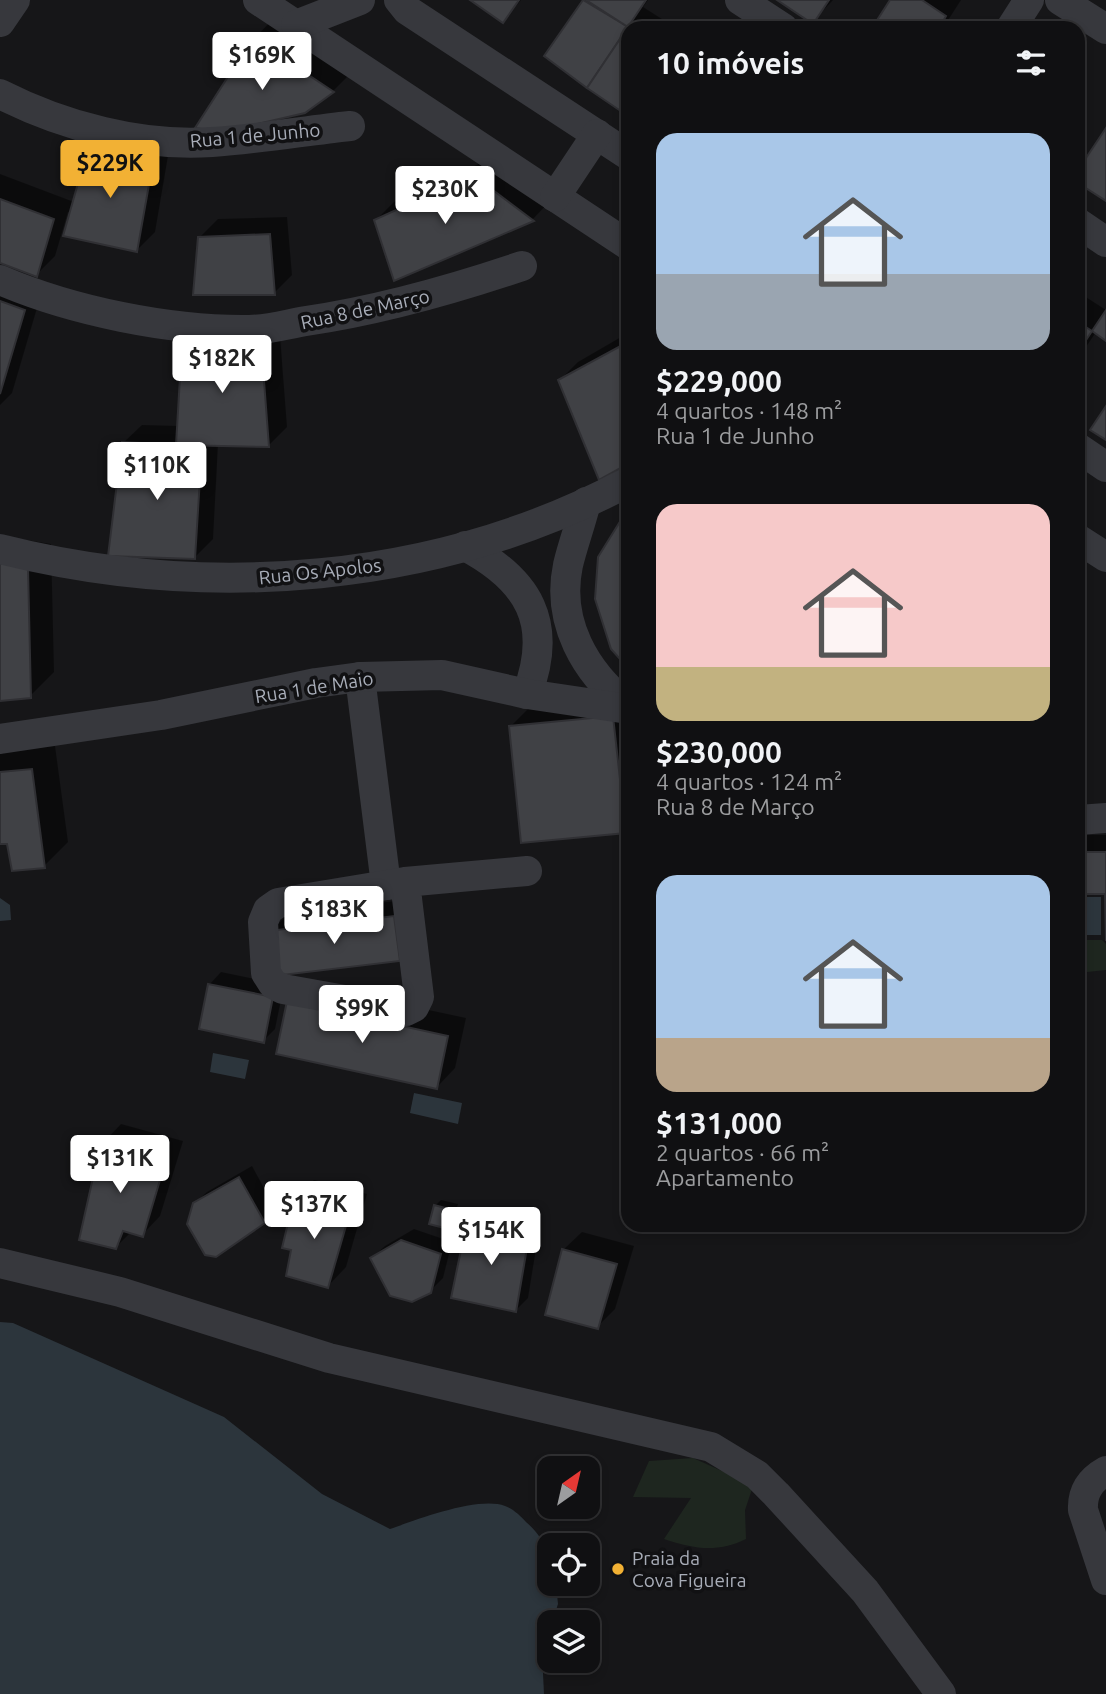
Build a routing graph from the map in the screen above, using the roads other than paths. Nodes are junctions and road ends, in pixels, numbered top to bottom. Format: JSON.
{"nodes":[{"id":1,"x":15,"y":0,"type":"edge"},
{"id":2,"x":258,"y":0,"type":"edge"},
{"id":3,"x":360,"y":0,"type":"edge"},
{"id":4,"x":399,"y":0,"type":"edge"},
{"id":5,"x":740,"y":0,"type":"edge"},
{"id":6,"x":1029,"y":0,"type":"edge"},
{"id":7,"x":1060,"y":0,"type":"edge"},
{"id":8,"x":772,"y":21,"type":"edge"},
{"id":9,"x":1016,"y":21,"type":"edge"},
{"id":10,"x":0,"y":22,"type":"edge"},
{"id":11,"x":296,"y":25,"type":"junction"},
{"id":12,"x":1106,"y":29,"type":"edge"},
{"id":13,"x":0,"y":94,"type":"edge"},
{"id":14,"x":350,"y":126,"type":"dead end"},
{"id":15,"x":597,"y":134,"type":"junction"},
{"id":16,"x":621,"y":150,"type":"edge"},
{"id":17,"x":555,"y":197,"type":"junction"},
{"id":18,"x":1085,"y":228,"type":"edge"},
{"id":19,"x":621,"y":240,"type":"edge"},
{"id":20,"x":1106,"y":242,"type":"edge"},
{"id":21,"x":522,"y":265,"type":"dead end"},
{"id":22,"x":0,"y":280,"type":"edge"},
{"id":23,"x":1085,"y":454,"type":"edge"},
{"id":24,"x":1106,"y":467,"type":"edge"},
{"id":25,"x":621,"y":485,"type":"edge"},
{"id":26,"x":586,"y":502,"type":"junction"},
{"id":27,"x":1085,"y":544,"type":"edge"},
{"id":28,"x":465,"y":546,"type":"junction"},
{"id":29,"x":0,"y":549,"type":"edge"},
{"id":30,"x":1106,"y":557,"type":"edge"},
{"id":31,"x":360,"y":677,"type":"junction"},
{"id":32,"x":527,"y":694,"type":"junction"},
{"id":33,"x":621,"y":701,"type":"edge"},
{"id":34,"x":621,"y":706,"type":"edge"},
{"id":35,"x":0,"y":739,"type":"edge"},
{"id":36,"x":1106,"y":818,"type":"edge"},
{"id":37,"x":1085,"y":820,"type":"edge"},
{"id":38,"x":527,"y":871,"type":"dead end"},
{"id":39,"x":395,"y":883,"type":"junction"},
{"id":40,"x":0,"y":1263,"type":"edge"},
{"id":41,"x":1096,"y":1480,"type":"edge"},
{"id":42,"x":1106,"y":1580,"type":"edge"},
{"id":43,"x":941,"y":1694,"type":"edge"}],
"edges":[{"from":1,"to":10,"type":"street"},
{"from":2,"to":11,"type":"street"},
{"from":3,"to":11,"type":"street"},
{"from":4,"to":15,"type":"street"},
{"from":5,"to":8,"type":"street"},
{"from":6,"to":9,"type":"street"},
{"from":7,"to":12,"type":"street"},
{"from":11,"to":17,"type":"street"},
{"from":13,"to":14,"type":"street","name":"Rua 1 de Junho"},
{"from":15,"to":16,"type":"street"},
{"from":15,"to":17,"type":"street"},
{"from":17,"to":19,"type":"street"},
{"from":18,"to":20,"type":"street"},
{"from":21,"to":22,"type":"street","name":"Rua 8 de Março"},
{"from":23,"to":24,"type":"street"},
{"from":25,"to":26,"type":"street","name":"Rua Os Apolos"},
{"from":26,"to":28,"type":"street","name":"Rua Os Apolos"},
{"from":26,"to":33,"type":"street"},
{"from":27,"to":30,"type":"street"},
{"from":28,"to":29,"type":"street","name":"Rua Os Apolos"},
{"from":28,"to":32,"type":"street"},
{"from":31,"to":32,"type":"street","name":"Rua 1 de Maio"},
{"from":31,"to":35,"type":"street","name":"Rua 1 de Maio"},
{"from":31,"to":39,"type":"street"},
{"from":32,"to":34,"type":"street","name":"Rua 1 de Maio"},
{"from":36,"to":37,"type":"street"},
{"from":38,"to":39,"type":"street"},
{"from":39,"to":39,"type":"street"},
{"from":40,"to":43,"type":"street"},
{"from":41,"to":42,"type":"street"}]}
